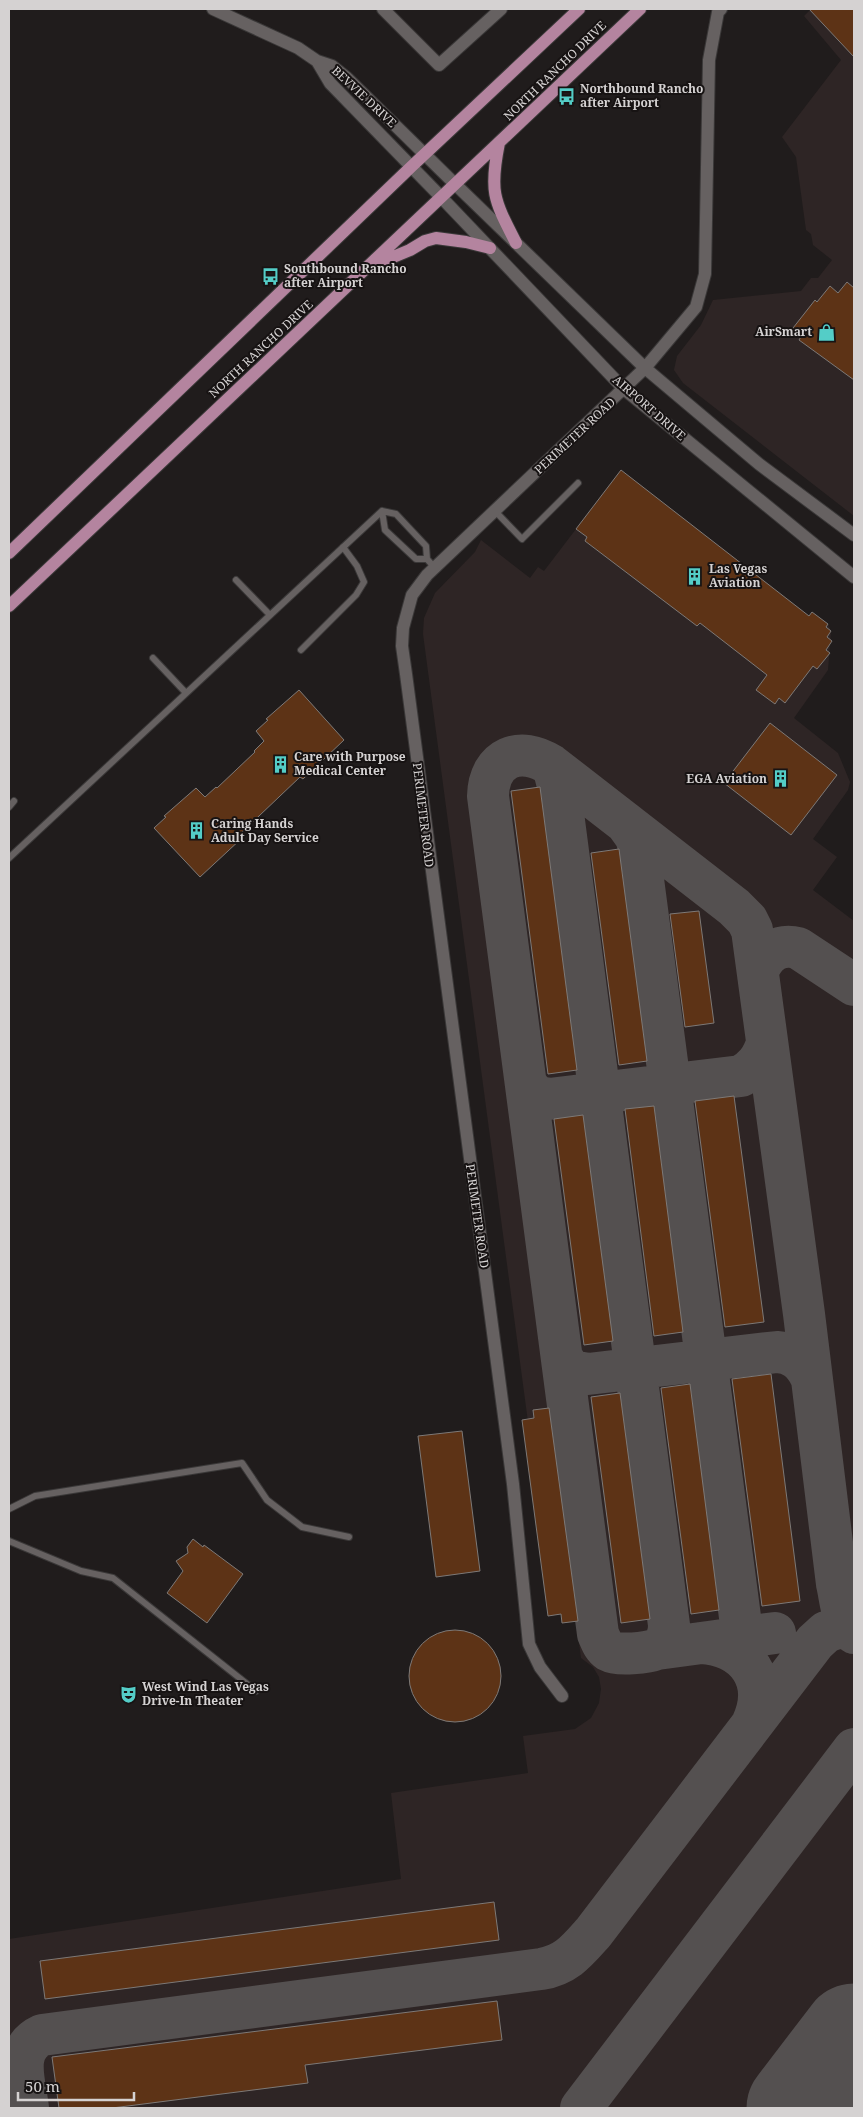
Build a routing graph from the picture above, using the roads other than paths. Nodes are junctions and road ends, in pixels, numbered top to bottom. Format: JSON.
{"nodes":[{"id":1,"x":213,"y":9,"type":"edge"},
{"id":2,"x":383,"y":9,"type":"edge"},
{"id":3,"x":501,"y":9,"type":"edge"},
{"id":4,"x":579,"y":9,"type":"edge"},
{"id":5,"x":640,"y":9,"type":"edge"},
{"id":6,"x":721,"y":9,"type":"edge"},
{"id":7,"x":231,"y":12,"type":"edge"},
{"id":8,"x":317,"y":61,"type":"junction"},
{"id":9,"x":499,"y":143,"type":"junction"},
{"id":10,"x":425,"y":154,"type":"junction"},
{"id":11,"x":412,"y":166,"type":"junction"},
{"id":12,"x":455,"y":184,"type":"junction"},
{"id":13,"x":441,"y":197,"type":"junction"},
{"id":14,"x":516,"y":243,"type":"junction"},
{"id":15,"x":490,"y":248,"type":"junction"},
{"id":16,"x":367,"y":268,"type":"junction"},
{"id":17,"x":645,"y":368,"type":"junction"},
{"id":18,"x":624,"y":389,"type":"junction"},
{"id":19,"x":578,"y":482,"type":"dead end"},
{"id":20,"x":382,"y":511,"type":"junction"},
{"id":21,"x":495,"y":511,"type":"junction"},
{"id":22,"x":854,"y":535,"type":"edge"},
{"id":23,"x":343,"y":547,"type":"junction"},
{"id":24,"x":9,"y":553,"type":"edge"},
{"id":25,"x":430,"y":563,"type":"junction"},
{"id":26,"x":854,"y":577,"type":"edge"},
{"id":27,"x":236,"y":580,"type":"dead end"},
{"id":28,"x":9,"y":606,"type":"edge"},
{"id":29,"x":270,"y":615,"type":"junction"},
{"id":30,"x":301,"y":650,"type":"dead end"},
{"id":31,"x":153,"y":658,"type":"dead end"},
{"id":32,"x":186,"y":693,"type":"junction"},
{"id":33,"x":9,"y":858,"type":"edge"},
{"id":34,"x":9,"y":1509,"type":"edge"},
{"id":35,"x":349,"y":1537,"type":"dead end"},
{"id":36,"x":9,"y":1541,"type":"edge"},
{"id":37,"x":256,"y":1691,"type":"dead end"},
{"id":38,"x":562,"y":1696,"type":"dead end"}],
"edges":[{"from":1,"to":7,"type":"street"},
{"from":2,"to":3,"type":"street"},
{"from":4,"to":10,"type":"main road"},
{"from":5,"to":9,"type":"main road","name":"NORTH RANCHO DRIVE"},
{"from":6,"to":17,"type":"street","name":"PERIMETER ROAD"},
{"from":7,"to":8,"type":"street"},
{"from":8,"to":10,"type":"street","name":"BEVVIE DRIVE"},
{"from":8,"to":11,"type":"street","name":"BEVVIE DRIVE"},
{"from":9,"to":12,"type":"main road","name":"NORTH RANCHO DRIVE"},
{"from":9,"to":14,"type":"main road"},
{"from":10,"to":11,"type":"main road"},
{"from":10,"to":12,"type":"street","name":"BEVVIE DRIVE"},
{"from":11,"to":13,"type":"street","name":"BEVVIE DRIVE"},
{"from":11,"to":24,"type":"main road"},
{"from":12,"to":13,"type":"main road","name":"NORTH RANCHO DRIVE"},
{"from":12,"to":14,"type":"street"},
{"from":13,"to":15,"type":"street","name":"AIRPORT DRIVE"},
{"from":13,"to":16,"type":"main road","name":"NORTH RANCHO DRIVE"},
{"from":14,"to":17,"type":"street"},
{"from":15,"to":16,"type":"main road"},
{"from":15,"to":18,"type":"street","name":"AIRPORT DRIVE"},
{"from":16,"to":28,"type":"main road","name":"NORTH RANCHO DRIVE"},
{"from":17,"to":18,"type":"street","name":"PERIMETER ROAD"},
{"from":17,"to":22,"type":"street"},
{"from":18,"to":21,"type":"street","name":"PERIMETER ROAD"},
{"from":18,"to":26,"type":"street","name":"AIRPORT DRIVE"},
{"from":19,"to":21,"type":"lane"},
{"from":20,"to":23,"type":"lane"},
{"from":20,"to":25,"type":"lane"},
{"from":20,"to":25,"type":"lane"},
{"from":21,"to":25,"type":"street","name":"PERIMETER ROAD"},
{"from":23,"to":29,"type":"lane"},
{"from":23,"to":30,"type":"lane"},
{"from":25,"to":38,"type":"street","name":"PERIMETER ROAD"},
{"from":27,"to":29,"type":"lane"},
{"from":29,"to":32,"type":"lane"},
{"from":31,"to":32,"type":"lane"},
{"from":32,"to":33,"type":"lane"},
{"from":34,"to":35,"type":"lane"},
{"from":36,"to":37,"type":"lane"}]}
